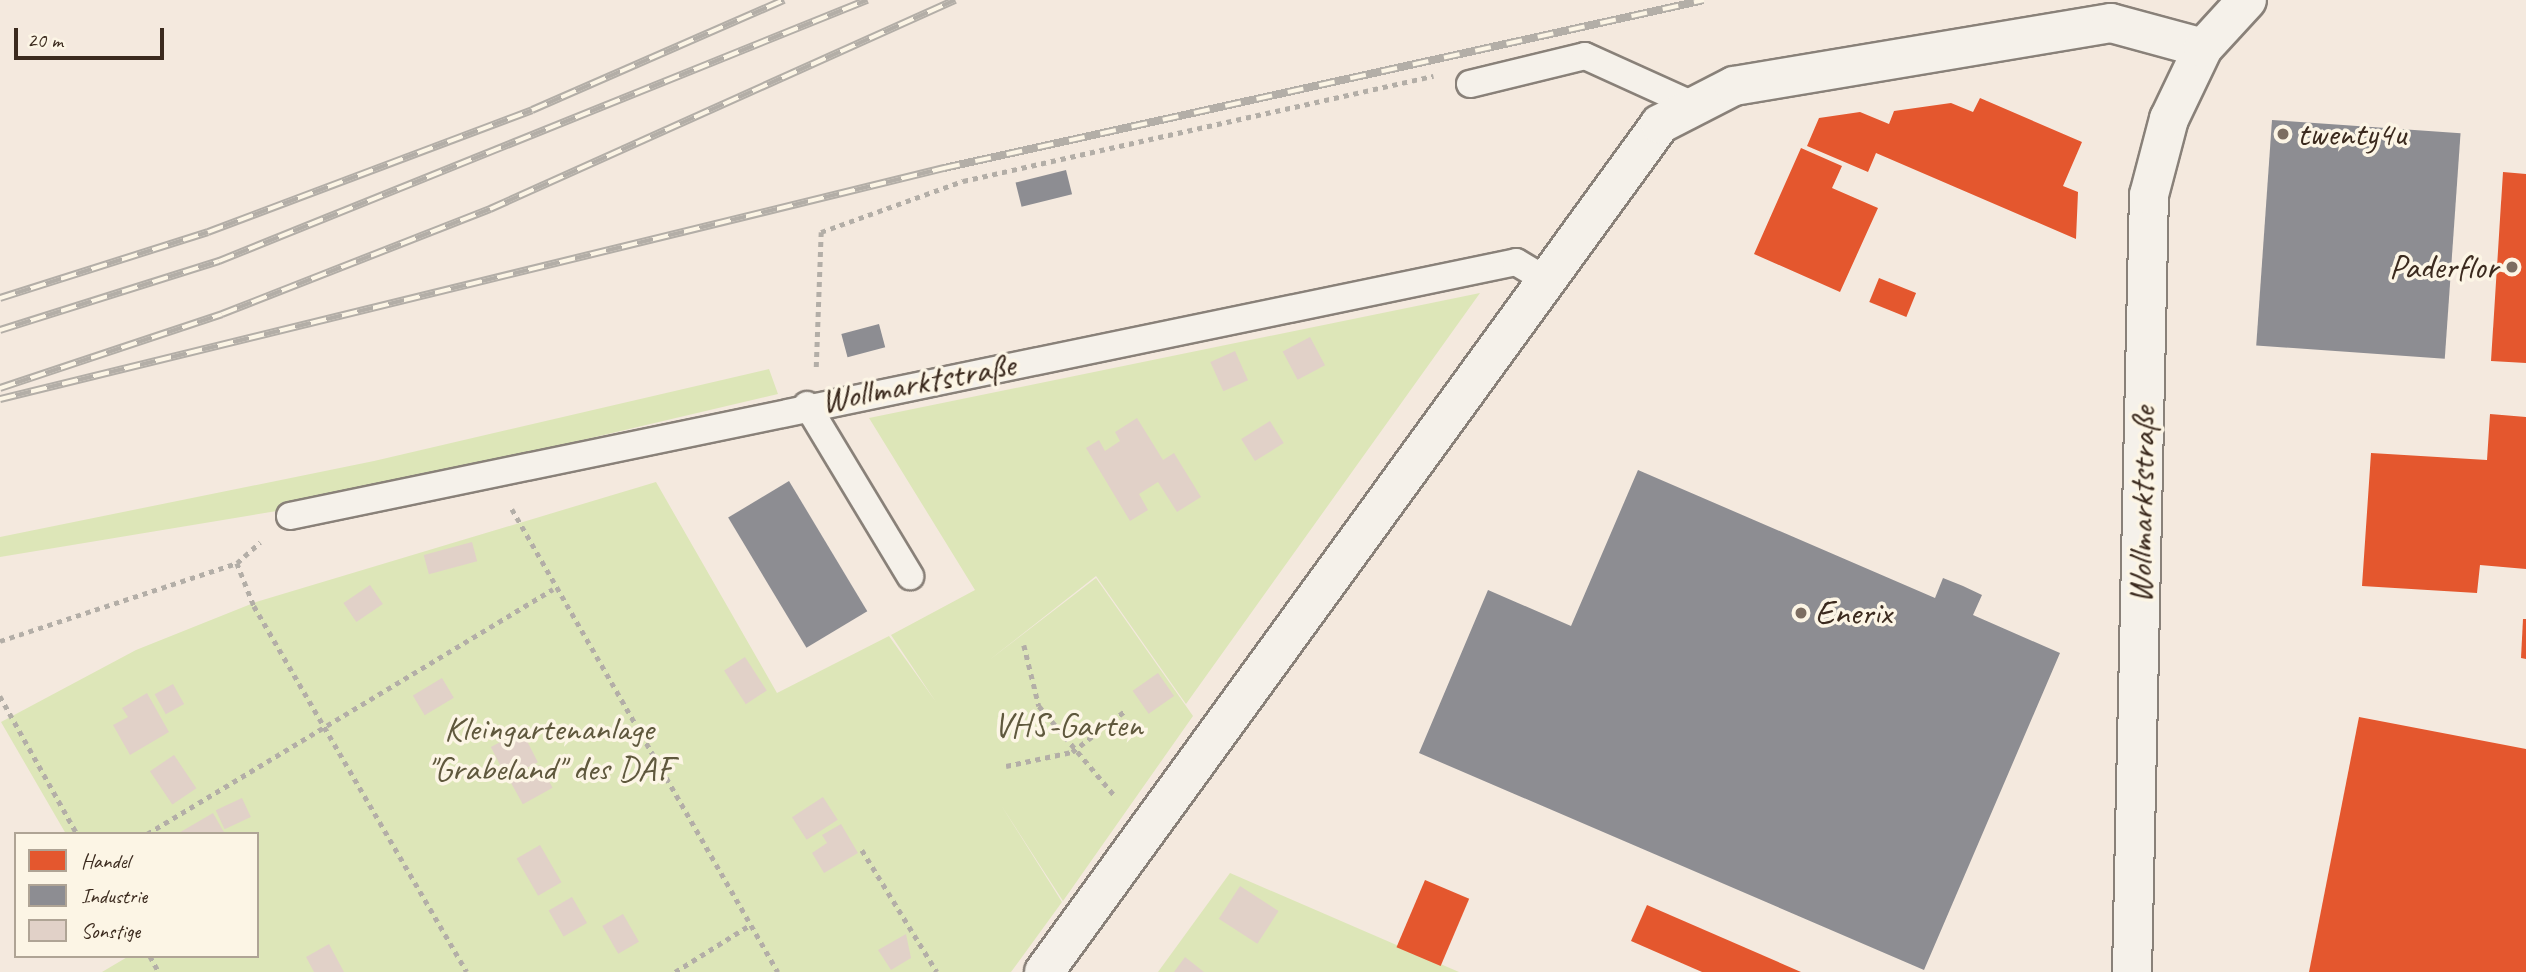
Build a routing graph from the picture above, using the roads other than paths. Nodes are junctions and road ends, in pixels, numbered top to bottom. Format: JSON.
{"nodes":[{"id":1,"x":2247,"y":0,"type":"edge"},
{"id":2,"x":2203,"y":48,"type":"junction"},
{"id":3,"x":1470,"y":83,"type":"road end"},
{"id":4,"x":1691,"y":104,"type":"junction"},
{"id":5,"x":1544,"y":278,"type":"junction"},
{"id":6,"x":807,"y":405,"type":"junction"},
{"id":7,"x":290,"y":516,"type":"road end"},
{"id":8,"x":910,"y":576,"type":"dead end"},
{"id":9,"x":1044,"y":972,"type":"edge"},
{"id":10,"x":2132,"y":972,"type":"edge"}],
"edges":[{"from":1,"to":2,"type":"street","name":"Wollmarktstraße"},
{"from":2,"to":4,"type":"street"},
{"from":2,"to":10,"type":"street","name":"Wollmarktstraße"},
{"from":3,"to":4,"type":"lane"},
{"from":4,"to":5,"type":"street"},
{"from":5,"to":6,"type":"lane","name":"Wollmarktstraße"},
{"from":5,"to":9,"type":"street"},
{"from":6,"to":7,"type":"lane","name":"Wollmarktstraße"},
{"from":6,"to":8,"type":"lane"}]}
